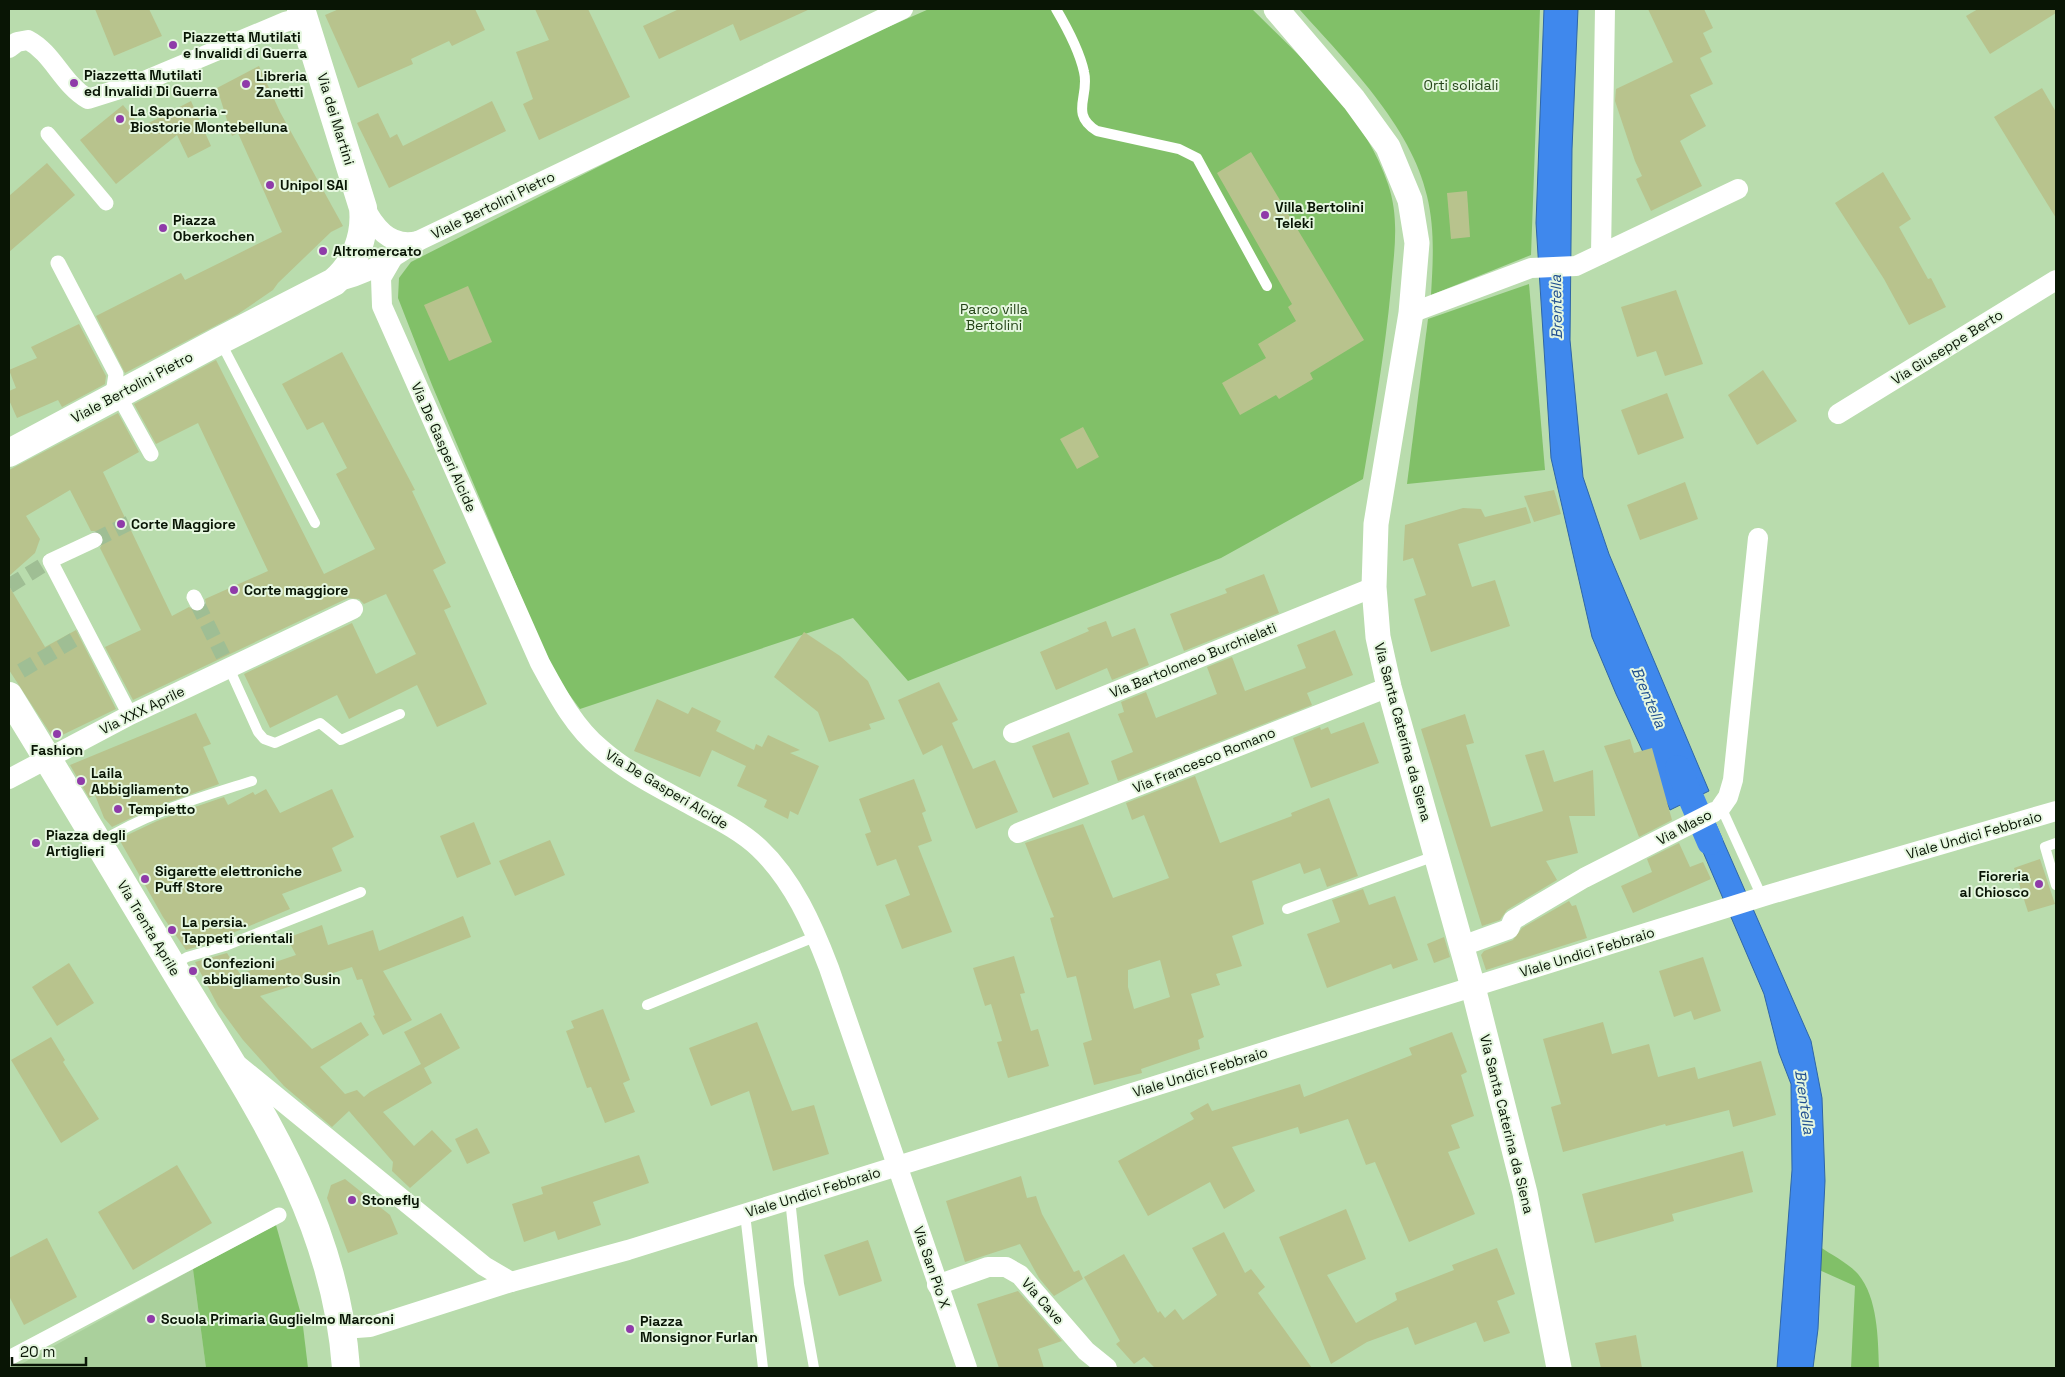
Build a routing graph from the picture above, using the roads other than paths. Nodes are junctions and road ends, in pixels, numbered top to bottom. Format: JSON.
{"nodes":[{"id":1,"x":904,"y":9,"type":"edge"},
{"id":2,"x":1056,"y":9,"type":"edge"},
{"id":3,"x":1276,"y":9,"type":"edge"},
{"id":4,"x":1605,"y":9,"type":"edge"},
{"id":5,"x":302,"y":13,"type":"edge"},
{"id":6,"x":9,"y":48,"type":"edge"},
{"id":7,"x":48,"y":134,"type":"dead end"},
{"id":8,"x":1738,"y":189,"type":"dead end"},
{"id":9,"x":361,"y":201,"type":"junction"},
{"id":10,"x":106,"y":203,"type":"dead end"},
{"id":11,"x":418,"y":241,"type":"junction"},
{"id":12,"x":1601,"y":254,"type":"junction"},
{"id":13,"x":392,"y":259,"type":"junction"},
{"id":14,"x":58,"y":263,"type":"dead end"},
{"id":15,"x":2056,"y":280,"type":"edge"},
{"id":16,"x":334,"y":282,"type":"junction"},
{"id":17,"x":1267,"y":286,"type":"dead end"},
{"id":18,"x":381,"y":301,"type":"junction"},
{"id":19,"x":1411,"y":313,"type":"junction"},
{"id":20,"x":219,"y":340,"type":"junction"},
{"id":21,"x":118,"y":395,"type":"junction"},
{"id":22,"x":1838,"y":414,"type":"dead end"},
{"id":23,"x":9,"y":453,"type":"edge"},
{"id":24,"x":151,"y":454,"type":"dead end"},
{"id":25,"x":315,"y":523,"type":"dead end"},
{"id":26,"x":1758,"y":538,"type":"dead end"},
{"id":27,"x":95,"y":540,"type":"tunnel mouth"},
{"id":28,"x":1374,"y":587,"type":"junction"},
{"id":29,"x":353,"y":609,"type":"dead end"},
{"id":30,"x":230,"y":663,"type":"junction"},
{"id":31,"x":1389,"y":687,"type":"junction"},
{"id":32,"x":9,"y":696,"type":"edge"},
{"id":33,"x":400,"y":714,"type":"dead end"},
{"id":34,"x":130,"y":716,"type":"junction"},
{"id":35,"x":1013,"y":733,"type":"dead end"},
{"id":36,"x":47,"y":758,"type":"junction"},
{"id":37,"x":9,"y":779,"type":"edge"},
{"id":38,"x":252,"y":781,"type":"dead end"},
{"id":39,"x":1718,"y":810,"type":"junction"},
{"id":40,"x":2056,"y":811,"type":"edge"},
{"id":41,"x":1018,"y":834,"type":"dead end"},
{"id":42,"x":98,"y":843,"type":"junction"},
{"id":43,"x":2056,"y":843,"type":"edge"},
{"id":44,"x":1436,"y":856,"type":"junction"},
{"id":45,"x":2056,"y":885,"type":"edge"},
{"id":46,"x":362,"y":892,"type":"dead end"},
{"id":47,"x":1758,"y":898,"type":"junction"},
{"id":48,"x":1287,"y":909,"type":"dead end"},
{"id":49,"x":817,"y":936,"type":"junction"},
{"id":50,"x":1462,"y":946,"type":"junction"},
{"id":51,"x":172,"y":965,"type":"junction"},
{"id":52,"x":1473,"y":987,"type":"junction"},
{"id":53,"x":647,"y":1005,"type":"dead end"},
{"id":54,"x":227,"y":1057,"type":"junction"},
{"id":55,"x":898,"y":1166,"type":"junction"},
{"id":56,"x":790,"y":1200,"type":"junction"},
{"id":57,"x":745,"y":1214,"type":"junction"},
{"id":58,"x":279,"y":1215,"type":"dead end"},
{"id":59,"x":511,"y":1282,"type":"junction"},
{"id":60,"x":937,"y":1285,"type":"junction"},
{"id":61,"x":343,"y":1329,"type":"junction"},
{"id":62,"x":9,"y":1358,"type":"edge"},
{"id":63,"x":346,"y":1368,"type":"edge"},
{"id":64,"x":763,"y":1368,"type":"edge"},
{"id":65,"x":814,"y":1368,"type":"edge"},
{"id":66,"x":967,"y":1368,"type":"edge"},
{"id":67,"x":1107,"y":1368,"type":"edge"},
{"id":68,"x":1559,"y":1368,"type":"edge"}],
"edges":[{"from":1,"to":11,"type":"street","name":"Viale Bertolini Pietro"},
{"from":2,"to":17,"type":"lane"},
{"from":3,"to":19,"type":"street","name":"Via Santa Caterina da Siena"},
{"from":4,"to":12,"type":"street"},
{"from":5,"to":6,"type":"street"},
{"from":5,"to":9,"type":"main road","name":"Via dei Martini"},
{"from":7,"to":10,"type":"street"},
{"from":8,"to":12,"type":"street"},
{"from":9,"to":11,"type":"street","name":"Via dei Martini"},
{"from":9,"to":16,"type":"main road","name":"Via dei Martini"},
{"from":11,"to":13,"type":"street","name":"Viale Bertolini Pietro"},
{"from":12,"to":19,"type":"street"},
{"from":13,"to":16,"type":"street","name":"Viale Bertolini Pietro"},
{"from":13,"to":18,"type":"street","name":"Via De Gasperi Alcide"},
{"from":14,"to":21,"type":"street"},
{"from":15,"to":22,"type":"street","name":"Via Giuseppe Berto"},
{"from":16,"to":18,"type":"street","name":"Via De Gasperi Alcide"},
{"from":16,"to":20,"type":"main road","name":"Viale Bertolini Pietro"},
{"from":18,"to":49,"type":"street","name":"Via De Gasperi Alcide"},
{"from":19,"to":28,"type":"street","name":"Via Santa Caterina da Siena"},
{"from":20,"to":21,"type":"main road","name":"Viale Bertolini Pietro"},
{"from":20,"to":25,"type":"lane"},
{"from":21,"to":23,"type":"main road","name":"Viale Bertolini Pietro"},
{"from":21,"to":24,"type":"street"},
{"from":26,"to":39,"type":"street","name":"Via Maso"},
{"from":27,"to":34,"type":"street"},
{"from":28,"to":31,"type":"street","name":"Via Santa Caterina da Siena"},
{"from":28,"to":35,"type":"street","name":"Via Bartolomeo Burchielati"},
{"from":29,"to":30,"type":"street"},
{"from":30,"to":33,"type":"lane"},
{"from":30,"to":34,"type":"street","name":"Via XXX Aprile"},
{"from":31,"to":41,"type":"street","name":"Via Francesco Romano"},
{"from":31,"to":44,"type":"street","name":"Via Santa Caterina da Siena"},
{"from":32,"to":36,"type":"main road","name":"Via Trenta Aprile"},
{"from":34,"to":36,"type":"street","name":"Via XXX Aprile"},
{"from":36,"to":37,"type":"street","name":"Via XXX Aprile"},
{"from":36,"to":42,"type":"main road","name":"Via Trenta Aprile"},
{"from":38,"to":42,"type":"lane"},
{"from":39,"to":47,"type":"lane"},
{"from":39,"to":50,"type":"street","name":"Via Maso"},
{"from":40,"to":47,"type":"street","name":"Viale Undici Febbraio"},
{"from":42,"to":51,"type":"main road","name":"Via Trenta Aprile"},
{"from":43,"to":45,"type":"lane"},
{"from":44,"to":48,"type":"lane"},
{"from":44,"to":50,"type":"street","name":"Via Santa Caterina da Siena"},
{"from":46,"to":51,"type":"lane"},
{"from":47,"to":52,"type":"street","name":"Viale Undici Febbraio"},
{"from":49,"to":53,"type":"lane"},
{"from":49,"to":55,"type":"street","name":"Via De Gasperi Alcide"},
{"from":50,"to":52,"type":"street","name":"Via Santa Caterina da Siena"},
{"from":51,"to":54,"type":"main road","name":"Via Trenta Aprile"},
{"from":52,"to":55,"type":"street","name":"Viale Undici Febbraio"},
{"from":52,"to":68,"type":"street","name":"Via Santa Caterina da Siena"},
{"from":54,"to":59,"type":"street","name":"Via Trenta Aprile"},
{"from":54,"to":61,"type":"main road","name":"Via Trenta Aprile"},
{"from":55,"to":56,"type":"street","name":"Viale Undici Febbraio"},
{"from":55,"to":60,"type":"street","name":"Via San Pio X"},
{"from":56,"to":57,"type":"street","name":"Viale Undici Febbraio"},
{"from":56,"to":65,"type":"lane"},
{"from":57,"to":59,"type":"street","name":"Viale Undici Febbraio"},
{"from":57,"to":64,"type":"lane"},
{"from":58,"to":62,"type":"street"},
{"from":59,"to":61,"type":"street","name":"Viale Undici Febbraio"},
{"from":60,"to":66,"type":"street","name":"Via San Pio X"},
{"from":60,"to":67,"type":"street","name":"Via Cave"},
{"from":61,"to":63,"type":"main road","name":"Via Trenta Aprile"}]}
